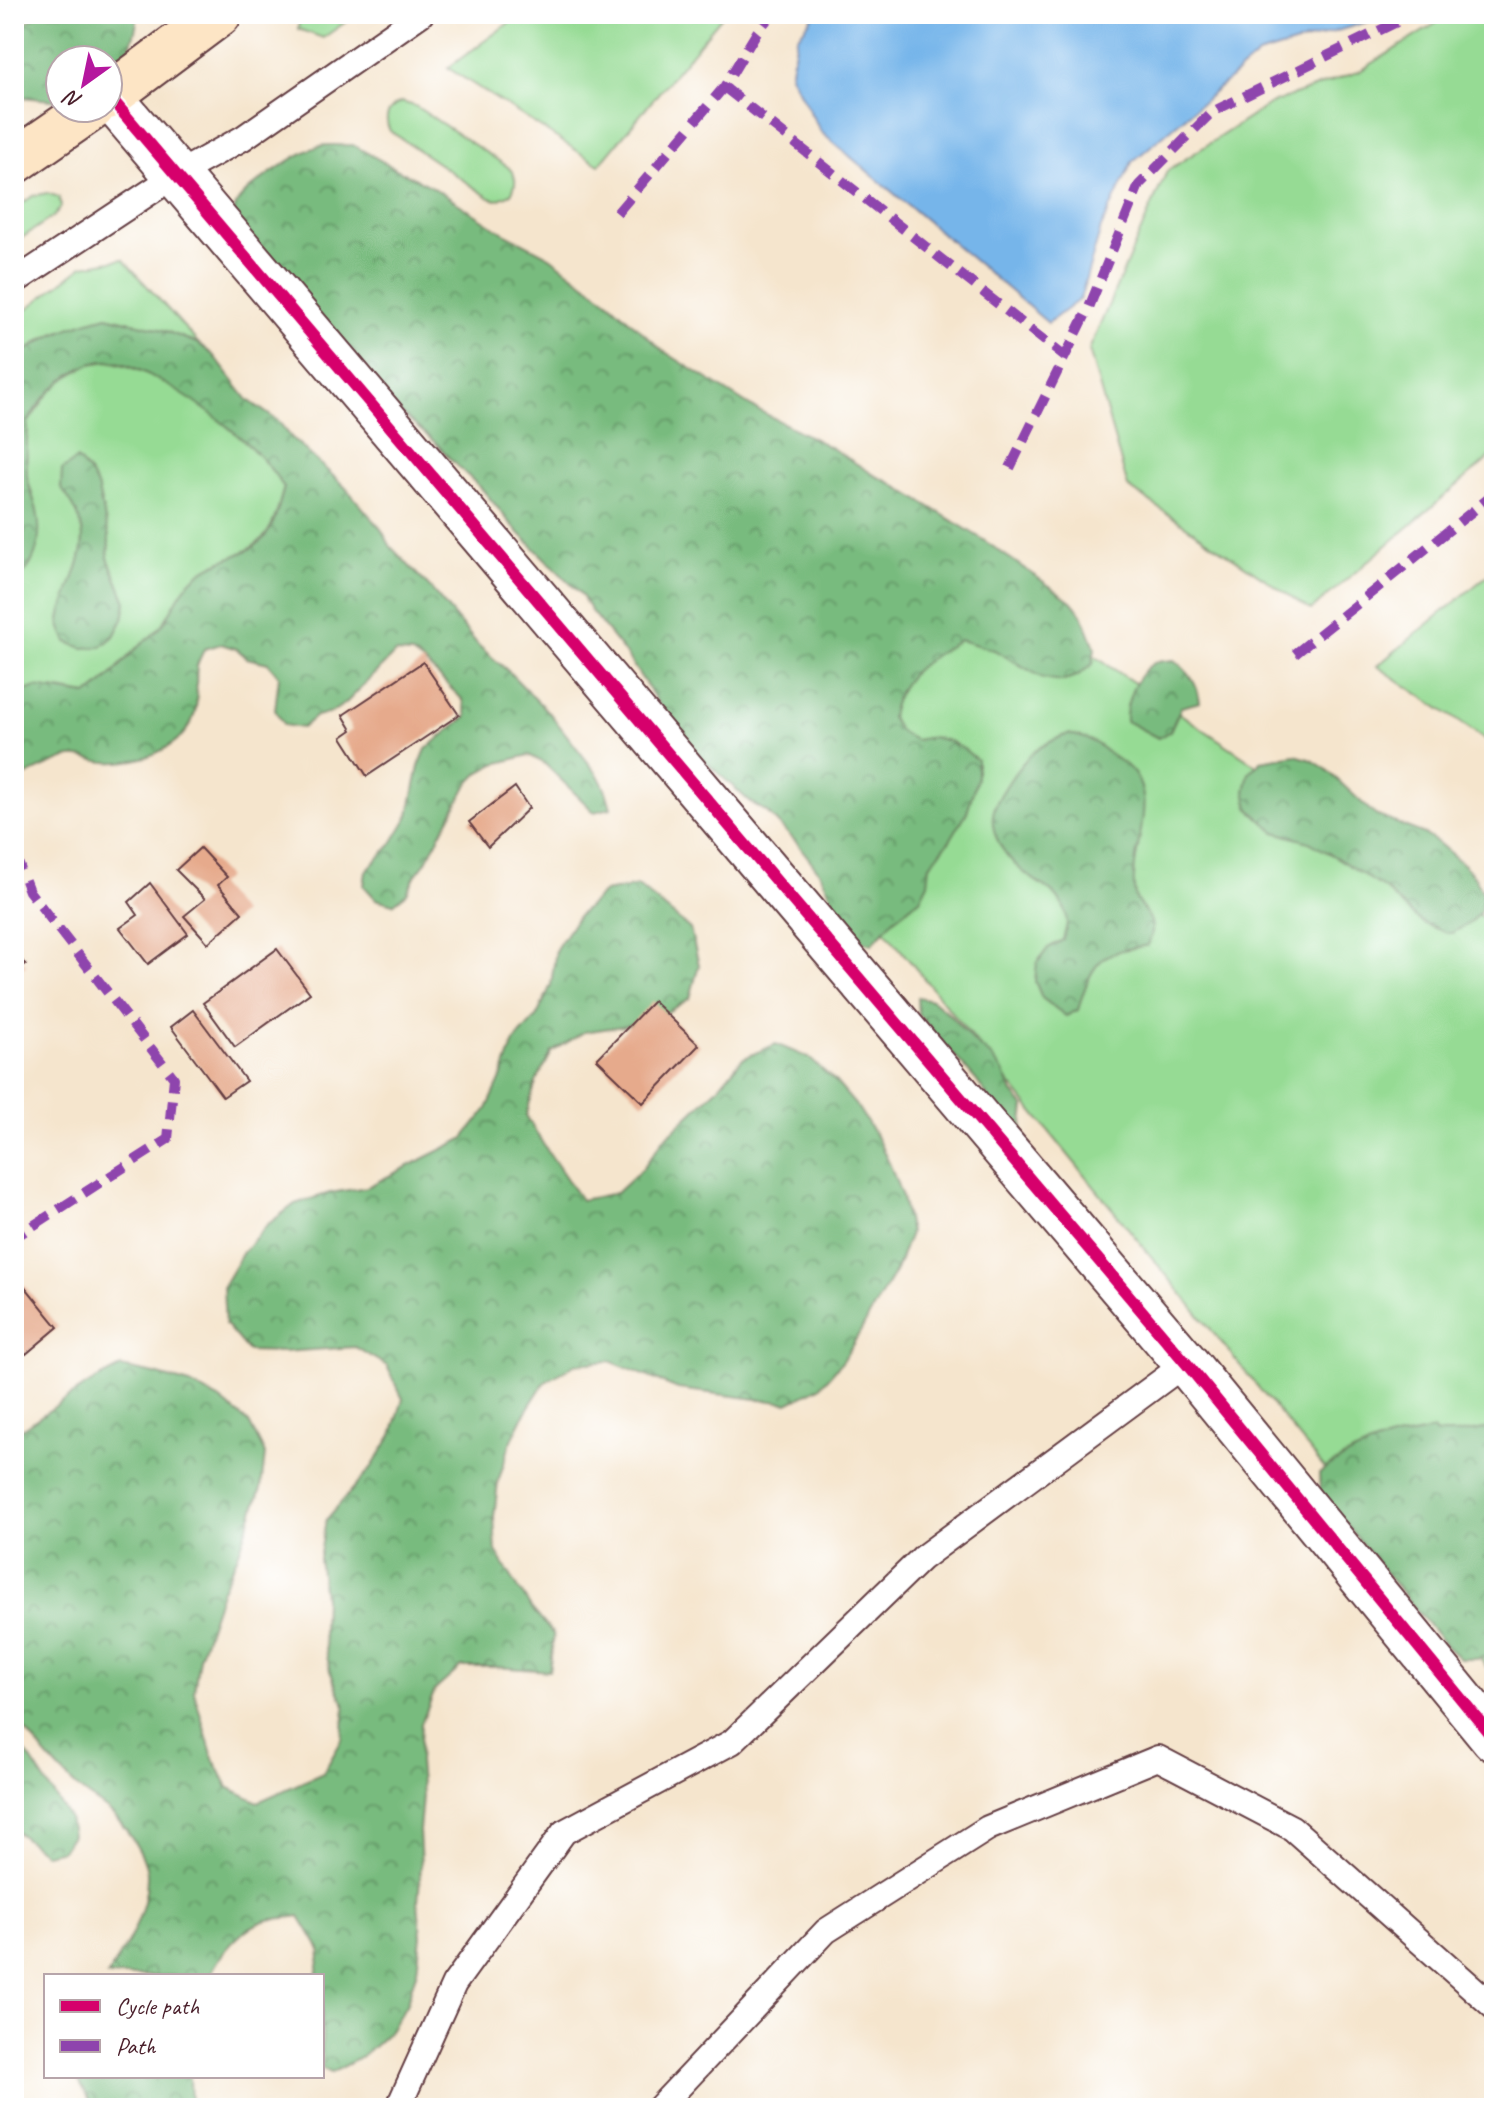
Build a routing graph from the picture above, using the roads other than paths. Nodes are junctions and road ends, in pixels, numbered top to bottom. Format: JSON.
{"nodes":[{"id":1,"x":219,"y":14,"type":"edge"},
{"id":2,"x":421,"y":14,"type":"edge"},
{"id":3,"x":124,"y":84,"type":"edge"},
{"id":4,"x":124,"y":122,"type":"edge"},
{"id":5,"x":69,"y":124,"type":"edge"},
{"id":6,"x":14,"y":162,"type":"edge"},
{"id":7,"x":176,"y":175,"type":"junction"},
{"id":8,"x":14,"y":282,"type":"edge"},
{"id":9,"x":1186,"y":1363,"type":"junction"},
{"id":10,"x":1494,"y":1739,"type":"edge"},
{"id":11,"x":1494,"y":2007,"type":"edge"},
{"id":12,"x":398,"y":2108,"type":"edge"},
{"id":13,"x":659,"y":2108,"type":"edge"}],
"edges":[{"from":1,"to":3,"type":"main road"},
{"from":2,"to":7,"type":"lane"},
{"from":4,"to":7,"type":"street"},
{"from":5,"to":6,"type":"main road"},
{"from":7,"to":8,"type":"lane"},
{"from":7,"to":9,"type":"street"},
{"from":9,"to":10,"type":"street"},
{"from":9,"to":12,"type":"lane"},
{"from":11,"to":13,"type":"lane"}]}
